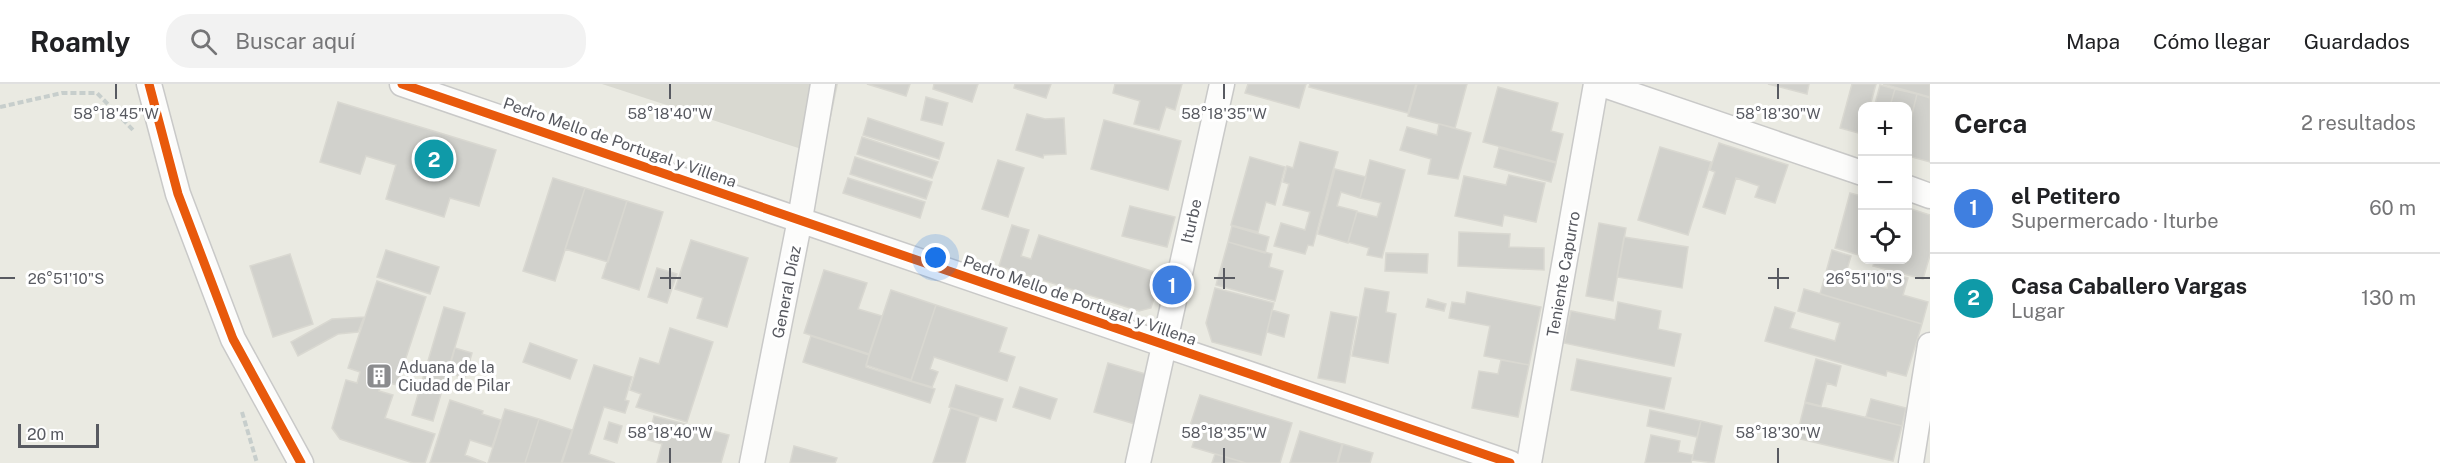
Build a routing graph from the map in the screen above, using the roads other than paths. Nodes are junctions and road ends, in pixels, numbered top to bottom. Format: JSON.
{"nodes":[{"id":1,"x":149,"y":84,"type":"edge"},
{"id":2,"x":402,"y":84,"type":"edge"},
{"id":3,"x":823,"y":84,"type":"edge"},
{"id":4,"x":1221,"y":84,"type":"edge"},
{"id":5,"x":1596,"y":84,"type":"edge"},
{"id":6,"x":1601,"y":84,"type":"edge"},
{"id":7,"x":1858,"y":171,"type":"edge"},
{"id":8,"x":1912,"y":189,"type":"edge"},
{"id":9,"x":1930,"y":196,"type":"edge"},
{"id":10,"x":800,"y":219,"type":"junction"},
{"id":11,"x":1162,"y":344,"type":"junction"},
{"id":12,"x":1930,"y":345,"type":"edge"},
{"id":13,"x":301,"y":463,"type":"edge"},
{"id":14,"x":752,"y":463,"type":"edge"},
{"id":15,"x":1138,"y":463,"type":"edge"},
{"id":16,"x":1510,"y":463,"type":"edge"},
{"id":17,"x":1530,"y":463,"type":"edge"},
{"id":18,"x":1911,"y":463,"type":"edge"}],
"edges":[{"from":1,"to":13,"type":"street"},
{"from":2,"to":10,"type":"street","name":"Pedro Mello de Portugal y Villena"},
{"from":3,"to":10,"type":"street","name":"General Díaz"},
{"from":4,"to":11,"type":"street","name":"Iturbe"},
{"from":5,"to":17,"type":"street","name":"Teniente Capurro"},
{"from":6,"to":7,"type":"street"},
{"from":8,"to":9,"type":"street"},
{"from":10,"to":11,"type":"street","name":"Pedro Mello de Portugal y Villena"},
{"from":10,"to":14,"type":"street","name":"General Díaz"},
{"from":11,"to":15,"type":"street","name":"Iturbe"},
{"from":11,"to":16,"type":"street","name":"Pedro Mello de Portugal y Villena"},
{"from":12,"to":18,"type":"street"}]}
